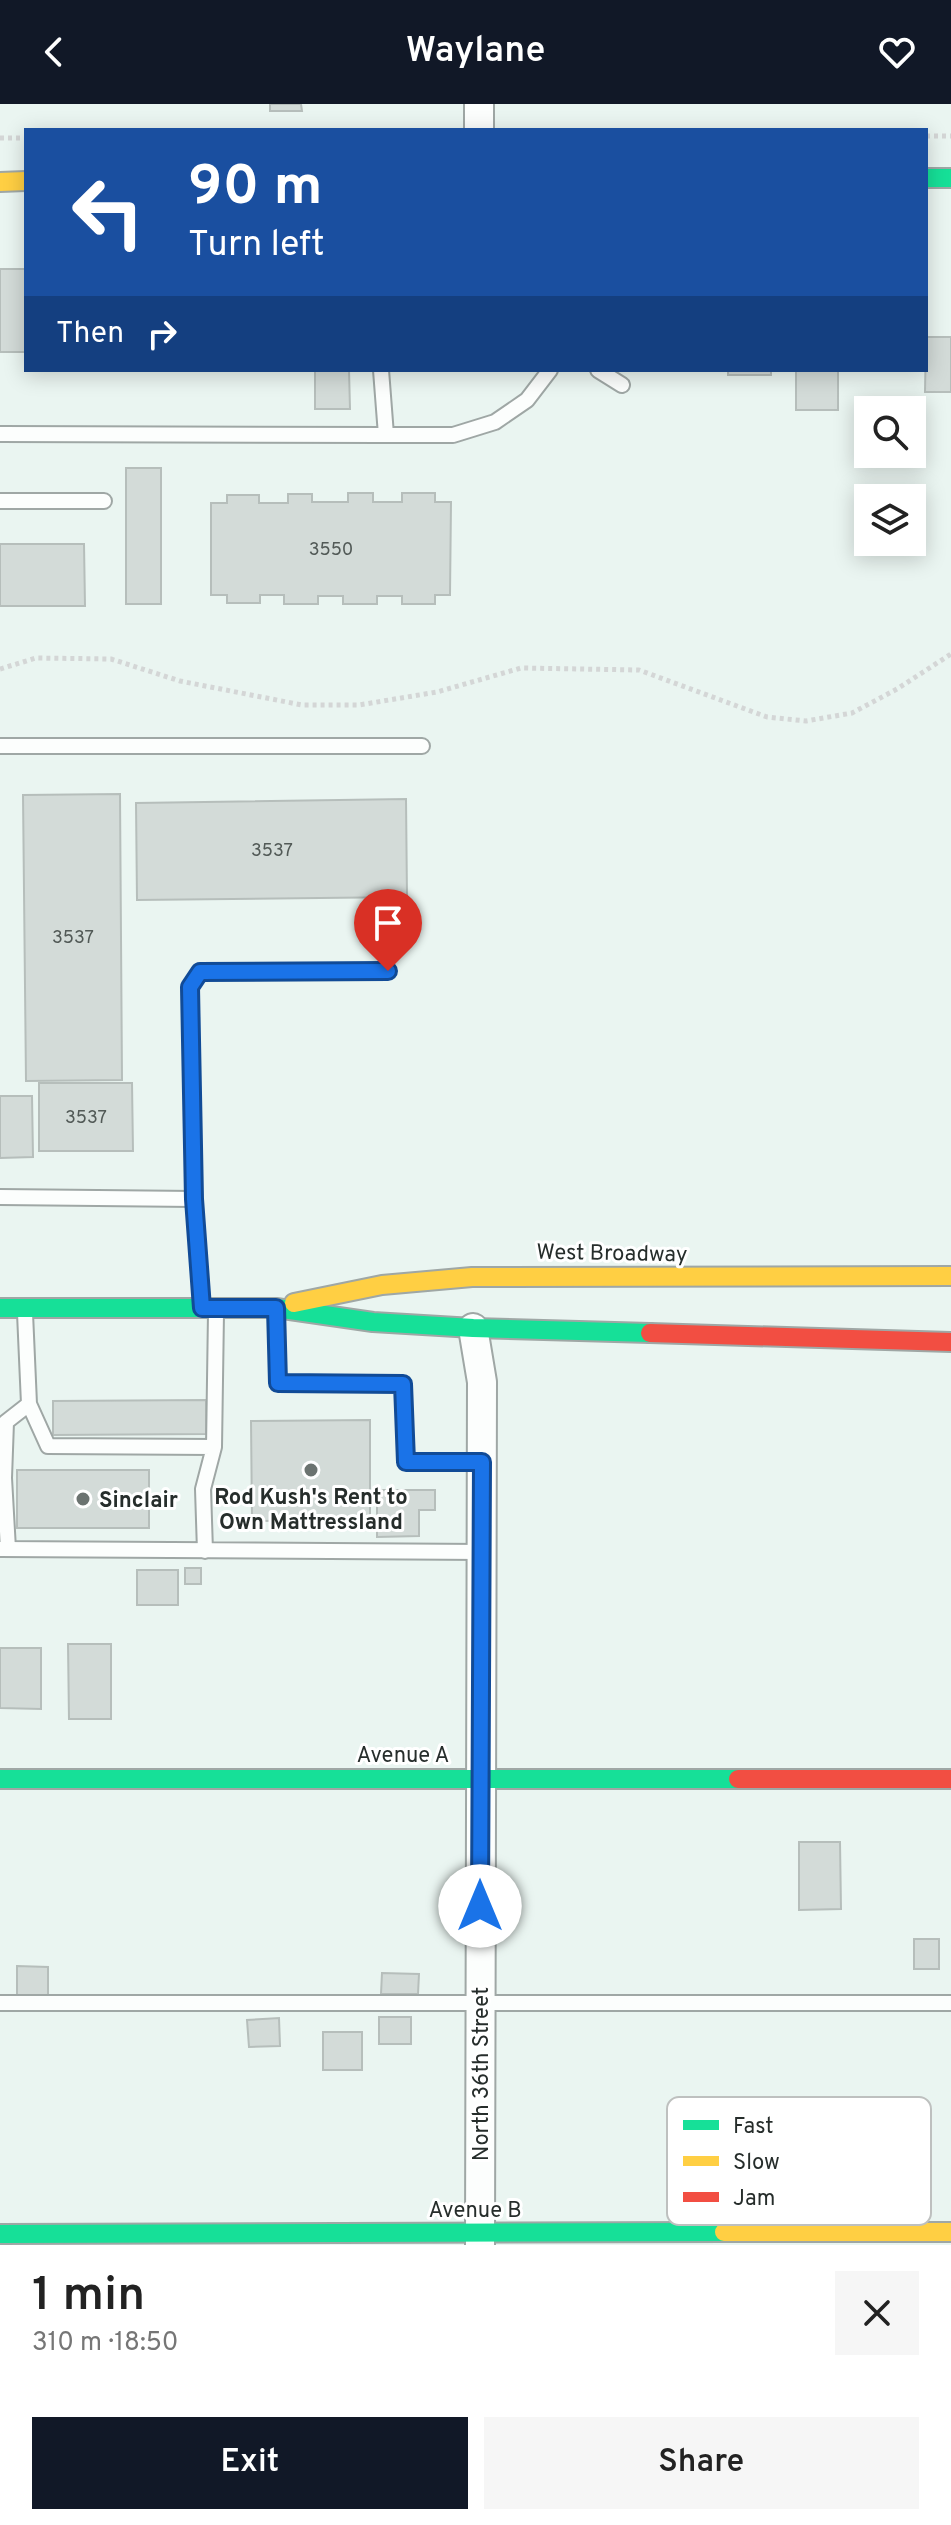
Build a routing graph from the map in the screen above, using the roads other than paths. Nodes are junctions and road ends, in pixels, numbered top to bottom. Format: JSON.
{"nodes":[{"id":1,"x":479,"y":104,"type":"edge"},
{"id":2,"x":479,"y":128,"type":"edge"},
{"id":3,"x":928,"y":178,"type":"edge"},
{"id":4,"x":951,"y":178,"type":"edge"},
{"id":5,"x":24,"y":181,"type":"edge"},
{"id":6,"x":0,"y":182,"type":"edge"},
{"id":7,"x":381,"y":372,"type":"edge"},
{"id":8,"x":548,"y":372,"type":"edge"},
{"id":9,"x":601,"y":372,"type":"edge"},
{"id":10,"x":622,"y":385,"type":"dead end"},
{"id":11,"x":0,"y":434,"type":"edge"},
{"id":12,"x":386,"y":435,"type":"junction"},
{"id":13,"x":0,"y":501,"type":"edge"},
{"id":14,"x":104,"y":501,"type":"dead end"},
{"id":15,"x":0,"y":746,"type":"edge"},
{"id":16,"x":422,"y":746,"type":"dead end"},
{"id":17,"x":388,"y":971,"type":"dead end"},
{"id":18,"x":0,"y":1197,"type":"edge"},
{"id":19,"x":194,"y":1199,"type":"junction"},
{"id":20,"x":951,"y":1276,"type":"edge"},
{"id":21,"x":0,"y":1308,"type":"edge"},
{"id":22,"x":25,"y":1308,"type":"junction"},
{"id":23,"x":209,"y":1308,"type":"junction"},
{"id":24,"x":276,"y":1308,"type":"junction"},
{"id":25,"x":473,"y":1328,"type":"junction"},
{"id":26,"x":951,"y":1342,"type":"edge"},
{"id":27,"x":29,"y":1404,"type":"junction"},
{"id":28,"x":214,"y":1447,"type":"junction"},
{"id":29,"x":482,"y":1462,"type":"junction"},
{"id":30,"x":4,"y":1549,"type":"edge"},
{"id":31,"x":205,"y":1551,"type":"junction"},
{"id":32,"x":483,"y":1552,"type":"junction"},
{"id":33,"x":480,"y":1778,"type":"junction"},
{"id":34,"x":0,"y":1779,"type":"edge"},
{"id":35,"x":951,"y":1779,"type":"edge"},
{"id":36,"x":480,"y":2002,"type":"junction"},
{"id":37,"x":0,"y":2003,"type":"edge"},
{"id":38,"x":951,"y":2003,"type":"edge"},
{"id":39,"x":951,"y":2232,"type":"edge"},
{"id":40,"x":0,"y":2234,"type":"edge"},
{"id":41,"x":480,"y":2239,"type":"edge"}],
"edges":[{"from":1,"to":2,"type":"street"},
{"from":3,"to":4,"type":"street"},
{"from":5,"to":6,"type":"street"},
{"from":7,"to":12,"type":"lane"},
{"from":8,"to":12,"type":"lane"},
{"from":9,"to":10,"type":"lane"},
{"from":11,"to":12,"type":"lane"},
{"from":13,"to":14,"type":"lane"},
{"from":15,"to":16,"type":"lane"},
{"from":17,"to":19,"type":"lane"},
{"from":18,"to":19,"type":"lane"},
{"from":19,"to":23,"type":"lane"},
{"from":20,"to":24,"type":"street","name":"West Broadway"},
{"from":21,"to":22,"type":"street","name":"West Broadway"},
{"from":22,"to":23,"type":"street","name":"West Broadway"},
{"from":22,"to":27,"type":"lane"},
{"from":23,"to":24,"type":"street","name":"West Broadway"},
{"from":23,"to":28,"type":"lane"},
{"from":24,"to":25,"type":"street","name":"West Broadway"},
{"from":24,"to":29,"type":"lane"},
{"from":25,"to":26,"type":"street","name":"West Broadway"},
{"from":25,"to":29,"type":"street","name":"North 36th Street"},
{"from":27,"to":28,"type":"lane"},
{"from":27,"to":30,"type":"lane"},
{"from":28,"to":31,"type":"lane"},
{"from":29,"to":32,"type":"street","name":"North 36th Street"},
{"from":30,"to":31,"type":"lane"},
{"from":31,"to":32,"type":"lane"},
{"from":32,"to":33,"type":"street","name":"North 36th Street"},
{"from":33,"to":34,"type":"street","name":"Avenue A"},
{"from":33,"to":35,"type":"street","name":"Avenue A"},
{"from":33,"to":36,"type":"street","name":"North 36th Street"},
{"from":36,"to":37,"type":"lane"},
{"from":36,"to":38,"type":"lane"},
{"from":36,"to":41,"type":"street","name":"North 36th Street"},
{"from":39,"to":41,"type":"street","name":"Avenue B"},
{"from":40,"to":41,"type":"street","name":"Avenue B"}]}
